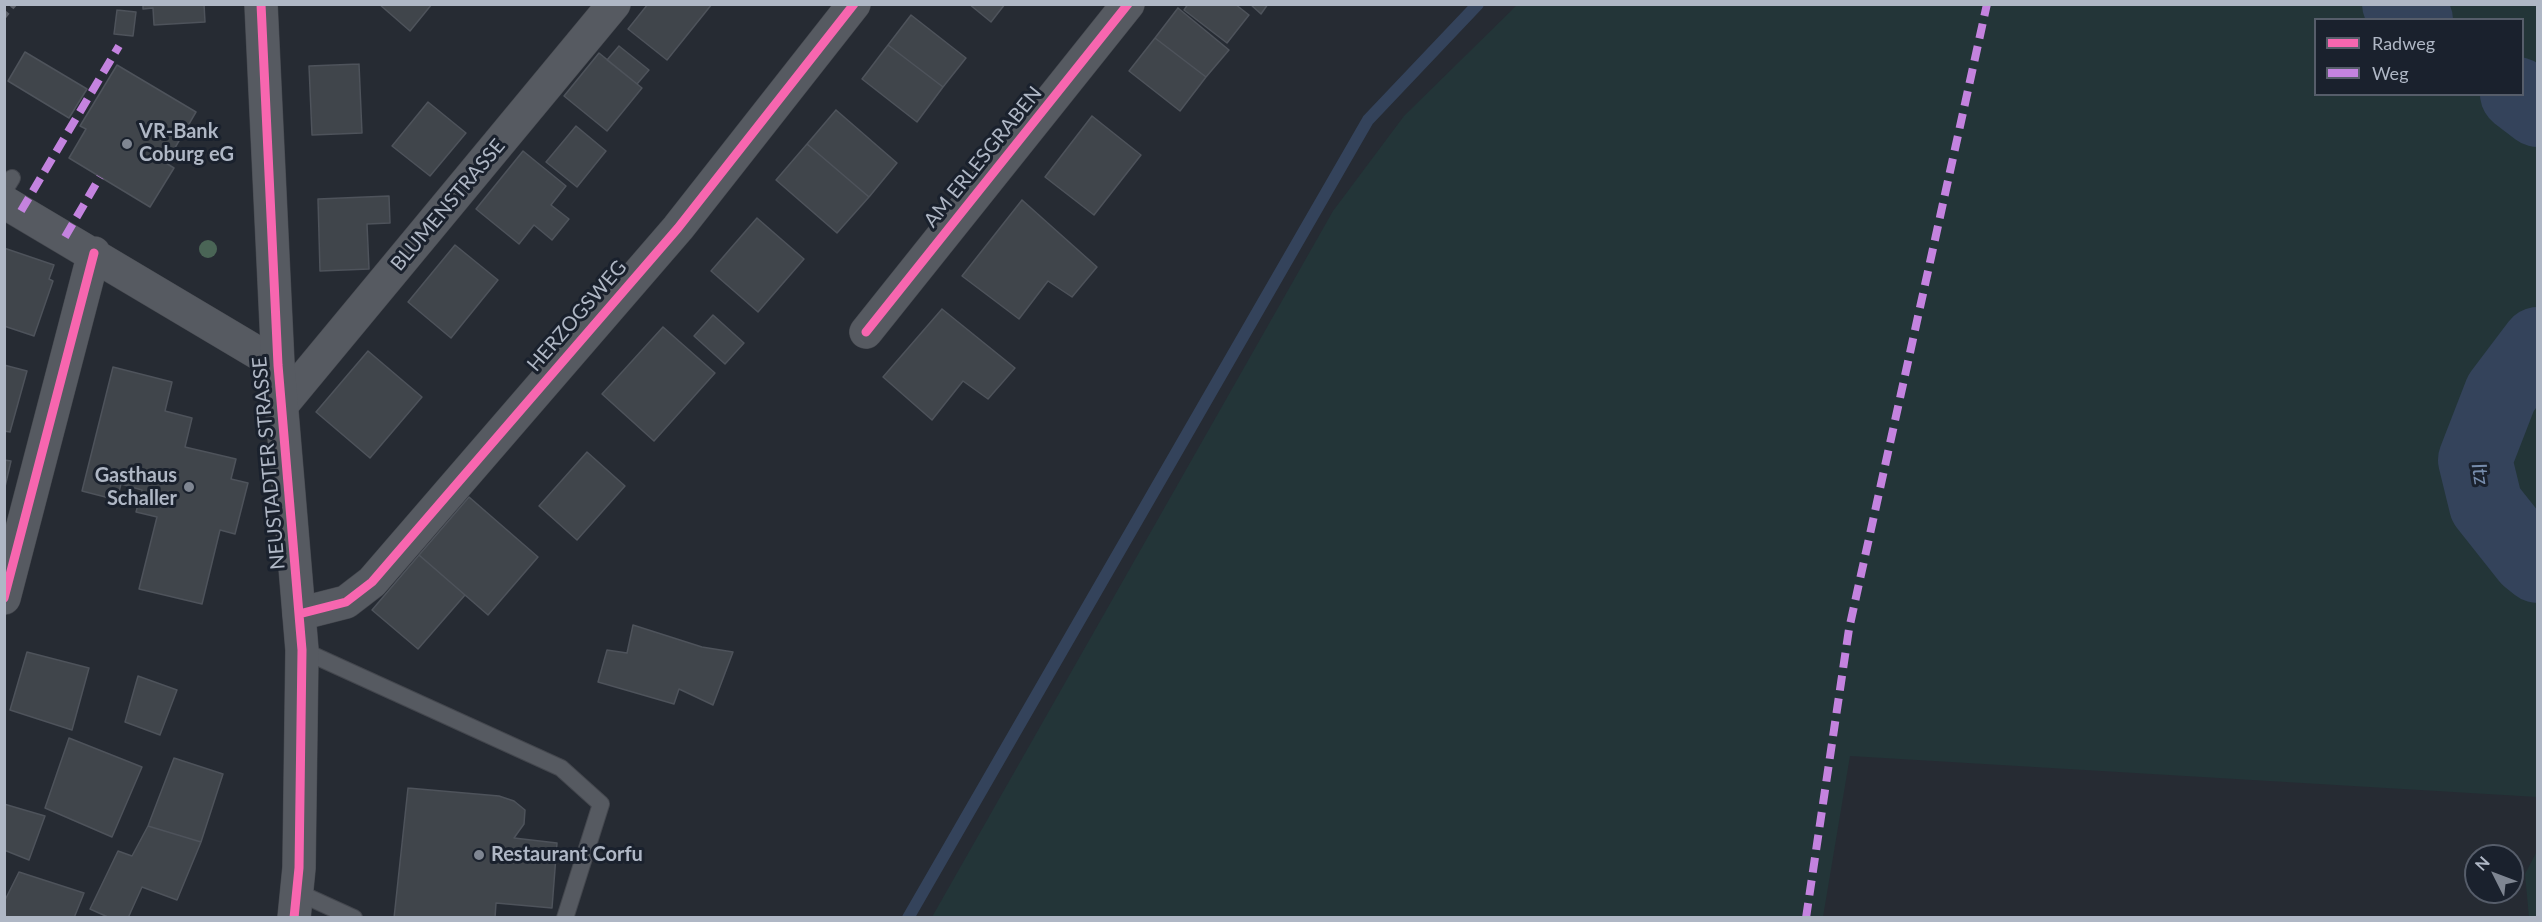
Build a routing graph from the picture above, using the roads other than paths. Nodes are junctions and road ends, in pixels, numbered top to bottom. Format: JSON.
{"nodes":[{"id":1,"x":261,"y":4,"type":"edge"},
{"id":2,"x":614,"y":4,"type":"edge"},
{"id":3,"x":854,"y":4,"type":"edge"},
{"id":4,"x":1128,"y":4,"type":"edge"},
{"id":5,"x":7,"y":190,"type":"edge"},
{"id":6,"x":94,"y":253,"type":"junction"},
{"id":7,"x":866,"y":332,"type":"dead end"},
{"id":8,"x":278,"y":365,"type":"junction"},
{"id":9,"x":281,"y":406,"type":"junction"},
{"id":10,"x":4,"y":598,"type":"edge"},
{"id":11,"x":299,"y":614,"type":"junction"},
{"id":12,"x":302,"y":650,"type":"junction"},
{"id":13,"x":296,"y":905,"type":"edge"},
{"id":14,"x":354,"y":918,"type":"edge"},
{"id":15,"x":565,"y":918,"type":"edge"}],
"edges":[{"from":1,"to":8,"type":"street","name":"NEUSTADTER STRASSE"},
{"from":2,"to":9,"type":"street","name":"BLUMENSTRASSE"},
{"from":3,"to":11,"type":"street","name":"HERZOGSWEG"},
{"from":4,"to":7,"type":"street","name":"AM ERLESGRABEN"},
{"from":5,"to":6,"type":"street"},
{"from":6,"to":8,"type":"street"},
{"from":6,"to":10,"type":"street"},
{"from":8,"to":9,"type":"street","name":"NEUSTADTER STRASSE"},
{"from":9,"to":11,"type":"street","name":"NEUSTADTER STRASSE"},
{"from":11,"to":12,"type":"street","name":"NEUSTADTER STRASSE"},
{"from":12,"to":13,"type":"street","name":"NEUSTADTER STRASSE"},
{"from":12,"to":15,"type":"lane"},
{"from":13,"to":14,"type":"lane"}]}
